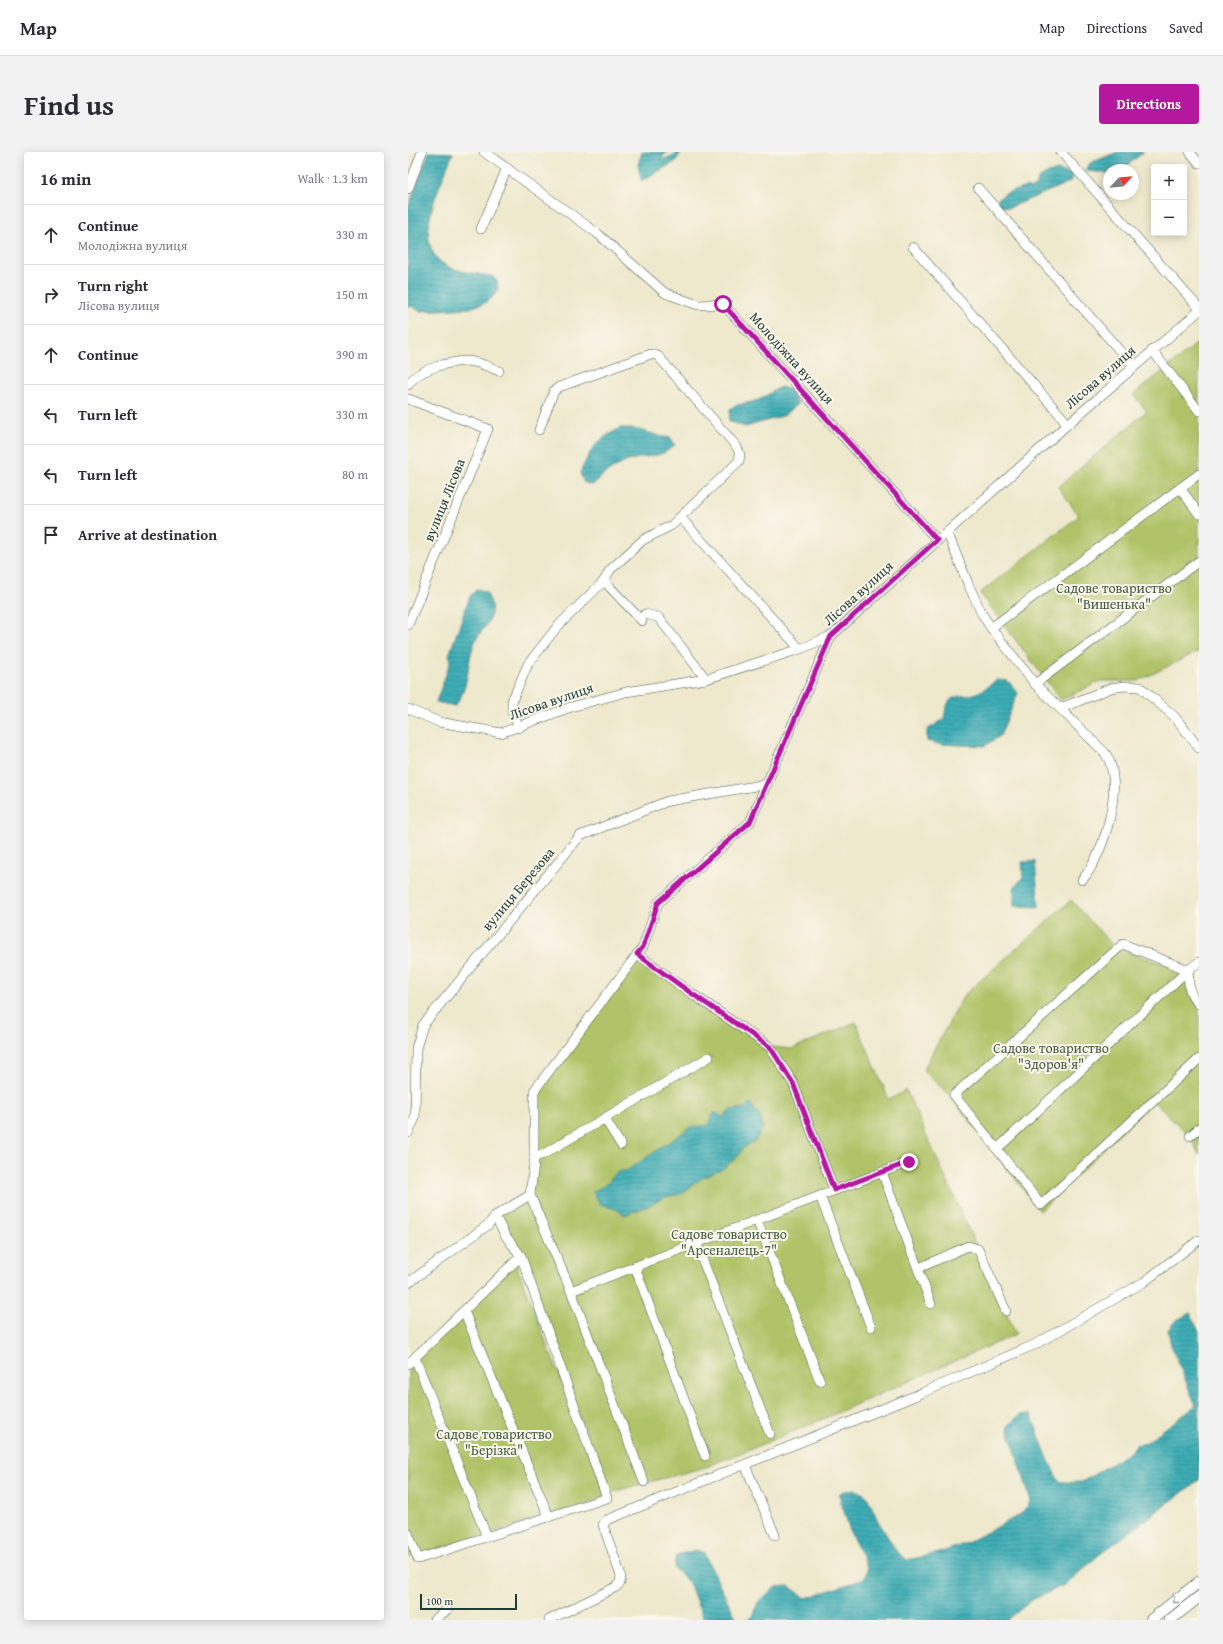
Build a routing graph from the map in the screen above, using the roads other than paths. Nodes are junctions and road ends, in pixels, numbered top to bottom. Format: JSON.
{"nodes":[{"id":1,"x":422,"y":152,"type":"edge"},
{"id":2,"x":484,"y":152,"type":"edge"},
{"id":3,"x":1061,"y":152,"type":"edge"},
{"id":4,"x":1190,"y":152,"type":"edge"},
{"id":5,"x":1199,"y":163,"type":"edge"},
{"id":6,"x":507,"y":168,"type":"junction"},
{"id":7,"x":978,"y":188,"type":"dead end"},
{"id":8,"x":408,"y":189,"type":"edge"},
{"id":9,"x":481,"y":229,"type":"dead end"},
{"id":10,"x":913,"y":247,"type":"dead end"},
{"id":11,"x":1199,"y":310,"type":"edge"},
{"id":12,"x":1152,"y":350,"type":"junction"},
{"id":13,"x":1133,"y":366,"type":"junction"},
{"id":14,"x":499,"y":371,"type":"dead end"},
{"id":15,"x":408,"y":385,"type":"edge"},
{"id":16,"x":408,"y":399,"type":"edge"},
{"id":17,"x":1199,"y":411,"type":"edge"},
{"id":18,"x":1068,"y":424,"type":"junction"},
{"id":19,"x":539,"y":430,"type":"dead end"},
{"id":20,"x":1199,"y":474,"type":"edge"},
{"id":21,"x":1180,"y":488,"type":"junction"},
{"id":22,"x":1199,"y":514,"type":"edge"},
{"id":23,"x":680,"y":517,"type":"junction"},
{"id":24,"x":947,"y":532,"type":"junction"},
{"id":25,"x":937,"y":540,"type":"junction"},
{"id":26,"x":1199,"y":561,"type":"edge"},
{"id":27,"x":604,"y":581,"type":"junction"},
{"id":28,"x":408,"y":625,"type":"edge"},
{"id":29,"x":991,"y":628,"type":"junction"},
{"id":30,"x":831,"y":636,"type":"junction"},
{"id":31,"x":800,"y":649,"type":"junction"},
{"id":32,"x":706,"y":679,"type":"junction"},
{"id":33,"x":1035,"y":684,"type":"junction"},
{"id":34,"x":1061,"y":708,"type":"junction"},
{"id":35,"x":408,"y":709,"type":"edge"},
{"id":36,"x":519,"y":728,"type":"junction"},
{"id":37,"x":1199,"y":748,"type":"edge"},
{"id":38,"x":767,"y":784,"type":"junction"},
{"id":39,"x":1082,"y":880,"type":"dead end"},
{"id":40,"x":637,"y":954,"type":"junction"},
{"id":41,"x":1199,"y":962,"type":"edge"},
{"id":42,"x":1188,"y":970,"type":"junction"},
{"id":43,"x":1199,"y":1004,"type":"edge"},
{"id":44,"x":709,"y":1057,"type":"dead end"},
{"id":45,"x":1199,"y":1060,"type":"edge"},
{"id":46,"x":605,"y":1119,"type":"junction"},
{"id":47,"x":1199,"y":1128,"type":"edge"},
{"id":48,"x":408,"y":1133,"type":"edge"},
{"id":49,"x":1190,"y":1136,"type":"dead end"},
{"id":50,"x":621,"y":1145,"type":"dead end"},
{"id":51,"x":997,"y":1149,"type":"junction"},
{"id":52,"x":534,"y":1157,"type":"junction"},
{"id":53,"x":909,"y":1162,"type":"dead end"},
{"id":54,"x":882,"y":1172,"type":"junction"},
{"id":55,"x":834,"y":1190,"type":"junction"},
{"id":56,"x":530,"y":1195,"type":"junction"},
{"id":57,"x":820,"y":1196,"type":"junction"},
{"id":58,"x":495,"y":1216,"type":"junction"},
{"id":59,"x":757,"y":1220,"type":"junction"},
{"id":60,"x":1199,"y":1240,"type":"edge"},
{"id":61,"x":696,"y":1243,"type":"junction"},
{"id":62,"x":521,"y":1256,"type":"junction"},
{"id":63,"x":636,"y":1267,"type":"junction"},
{"id":64,"x":919,"y":1268,"type":"junction"},
{"id":65,"x":408,"y":1283,"type":"edge"},
{"id":66,"x":572,"y":1291,"type":"junction"},
{"id":67,"x":931,"y":1304,"type":"dead end"},
{"id":68,"x":464,"y":1311,"type":"junction"},
{"id":69,"x":1006,"y":1311,"type":"dead end"},
{"id":70,"x":871,"y":1327,"type":"dead end"},
{"id":71,"x":411,"y":1361,"type":"edge"},
{"id":72,"x":820,"y":1381,"type":"dead end"},
{"id":73,"x":770,"y":1434,"type":"dead end"},
{"id":74,"x":705,"y":1456,"type":"dead end"},
{"id":75,"x":745,"y":1465,"type":"junction"},
{"id":76,"x":644,"y":1482,"type":"dead end"},
{"id":77,"x":549,"y":1517,"type":"junction"},
{"id":78,"x":408,"y":1533,"type":"edge"},
{"id":79,"x":774,"y":1534,"type":"dead end"},
{"id":80,"x":487,"y":1537,"type":"junction"},
{"id":81,"x":1199,"y":1582,"type":"edge"},
{"id":82,"x":1199,"y":1597,"type":"edge"},
{"id":83,"x":447,"y":1610,"type":"dead end"},
{"id":84,"x":434,"y":1620,"type":"edge"},
{"id":85,"x":550,"y":1620,"type":"edge"},
{"id":86,"x":1151,"y":1620,"type":"edge"},
{"id":87,"x":1170,"y":1620,"type":"edge"}],
"edges":[{"from":1,"to":8,"type":"street"},
{"from":2,"to":6,"type":"street","name":"Молодіжна вулиця"},
{"from":3,"to":11,"type":"street"},
{"from":4,"to":5,"type":"street"},
{"from":6,"to":9,"type":"street"},
{"from":6,"to":25,"type":"street","name":"Молодіжна вулиця"},
{"from":7,"to":13,"type":"street"},
{"from":10,"to":18,"type":"street"},
{"from":11,"to":12,"type":"street","name":"Лісова вулиця"},
{"from":12,"to":13,"type":"street","name":"Лісова вулиця"},
{"from":12,"to":17,"type":"street"},
{"from":13,"to":18,"type":"street","name":"Лісова вулиця"},
{"from":14,"to":15,"type":"street"},
{"from":16,"to":28,"type":"street","name":"вулиця Лісова"},
{"from":18,"to":24,"type":"street","name":"Лісова вулиця"},
{"from":19,"to":23,"type":"street"},
{"from":20,"to":21,"type":"street"},
{"from":21,"to":22,"type":"street"},
{"from":21,"to":29,"type":"street"},
{"from":23,"to":27,"type":"street"},
{"from":23,"to":31,"type":"street"},
{"from":24,"to":25,"type":"street","name":"Лісова вулиця"},
{"from":24,"to":29,"type":"street"},
{"from":25,"to":30,"type":"street","name":"Лісова вулиця"},
{"from":26,"to":33,"type":"street"},
{"from":27,"to":32,"type":"street"},
{"from":27,"to":36,"type":"street"},
{"from":29,"to":33,"type":"street"},
{"from":30,"to":31,"type":"street","name":"Лісова вулиця"},
{"from":30,"to":38,"type":"street"},
{"from":31,"to":32,"type":"street","name":"Лісова вулиця"},
{"from":32,"to":36,"type":"street","name":"Лісова вулиця"},
{"from":33,"to":34,"type":"street"},
{"from":34,"to":37,"type":"street"},
{"from":34,"to":39,"type":"street"},
{"from":35,"to":36,"type":"street","name":"Лісова вулиця"},
{"from":38,"to":40,"type":"street"},
{"from":38,"to":48,"type":"street","name":"вулиця Березова"},
{"from":40,"to":52,"type":"street"},
{"from":40,"to":55,"type":"street"},
{"from":41,"to":42,"type":"street"},
{"from":42,"to":43,"type":"street"},
{"from":42,"to":51,"type":"street"},
{"from":42,"to":51,"type":"street"},
{"from":44,"to":46,"type":"street"},
{"from":45,"to":51,"type":"street"},
{"from":46,"to":50,"type":"street"},
{"from":46,"to":52,"type":"street"},
{"from":47,"to":49,"type":"street"},
{"from":52,"to":56,"type":"street"},
{"from":53,"to":54,"type":"street"},
{"from":54,"to":55,"type":"street"},
{"from":54,"to":64,"type":"street"},
{"from":55,"to":57,"type":"street"},
{"from":56,"to":58,"type":"street"},
{"from":56,"to":66,"type":"street"},
{"from":57,"to":59,"type":"street"},
{"from":57,"to":70,"type":"street"},
{"from":58,"to":62,"type":"street"},
{"from":58,"to":65,"type":"street"},
{"from":59,"to":61,"type":"street"},
{"from":59,"to":72,"type":"street"},
{"from":60,"to":75,"type":"street"},
{"from":61,"to":63,"type":"street"},
{"from":61,"to":73,"type":"street"},
{"from":62,"to":68,"type":"street"},
{"from":62,"to":77,"type":"street"},
{"from":63,"to":66,"type":"street"},
{"from":63,"to":74,"type":"street"},
{"from":64,"to":67,"type":"street"},
{"from":64,"to":69,"type":"street"},
{"from":66,"to":76,"type":"street"},
{"from":68,"to":71,"type":"street"},
{"from":68,"to":77,"type":"street"},
{"from":71,"to":80,"type":"street"},
{"from":75,"to":79,"type":"street"},
{"from":75,"to":85,"type":"street"},
{"from":77,"to":80,"type":"street"},
{"from":78,"to":80,"type":"street"},
{"from":81,"to":86,"type":"main road","one_way":true},
{"from":82,"to":87,"type":"main road"},
{"from":83,"to":84,"type":"street"}]}
